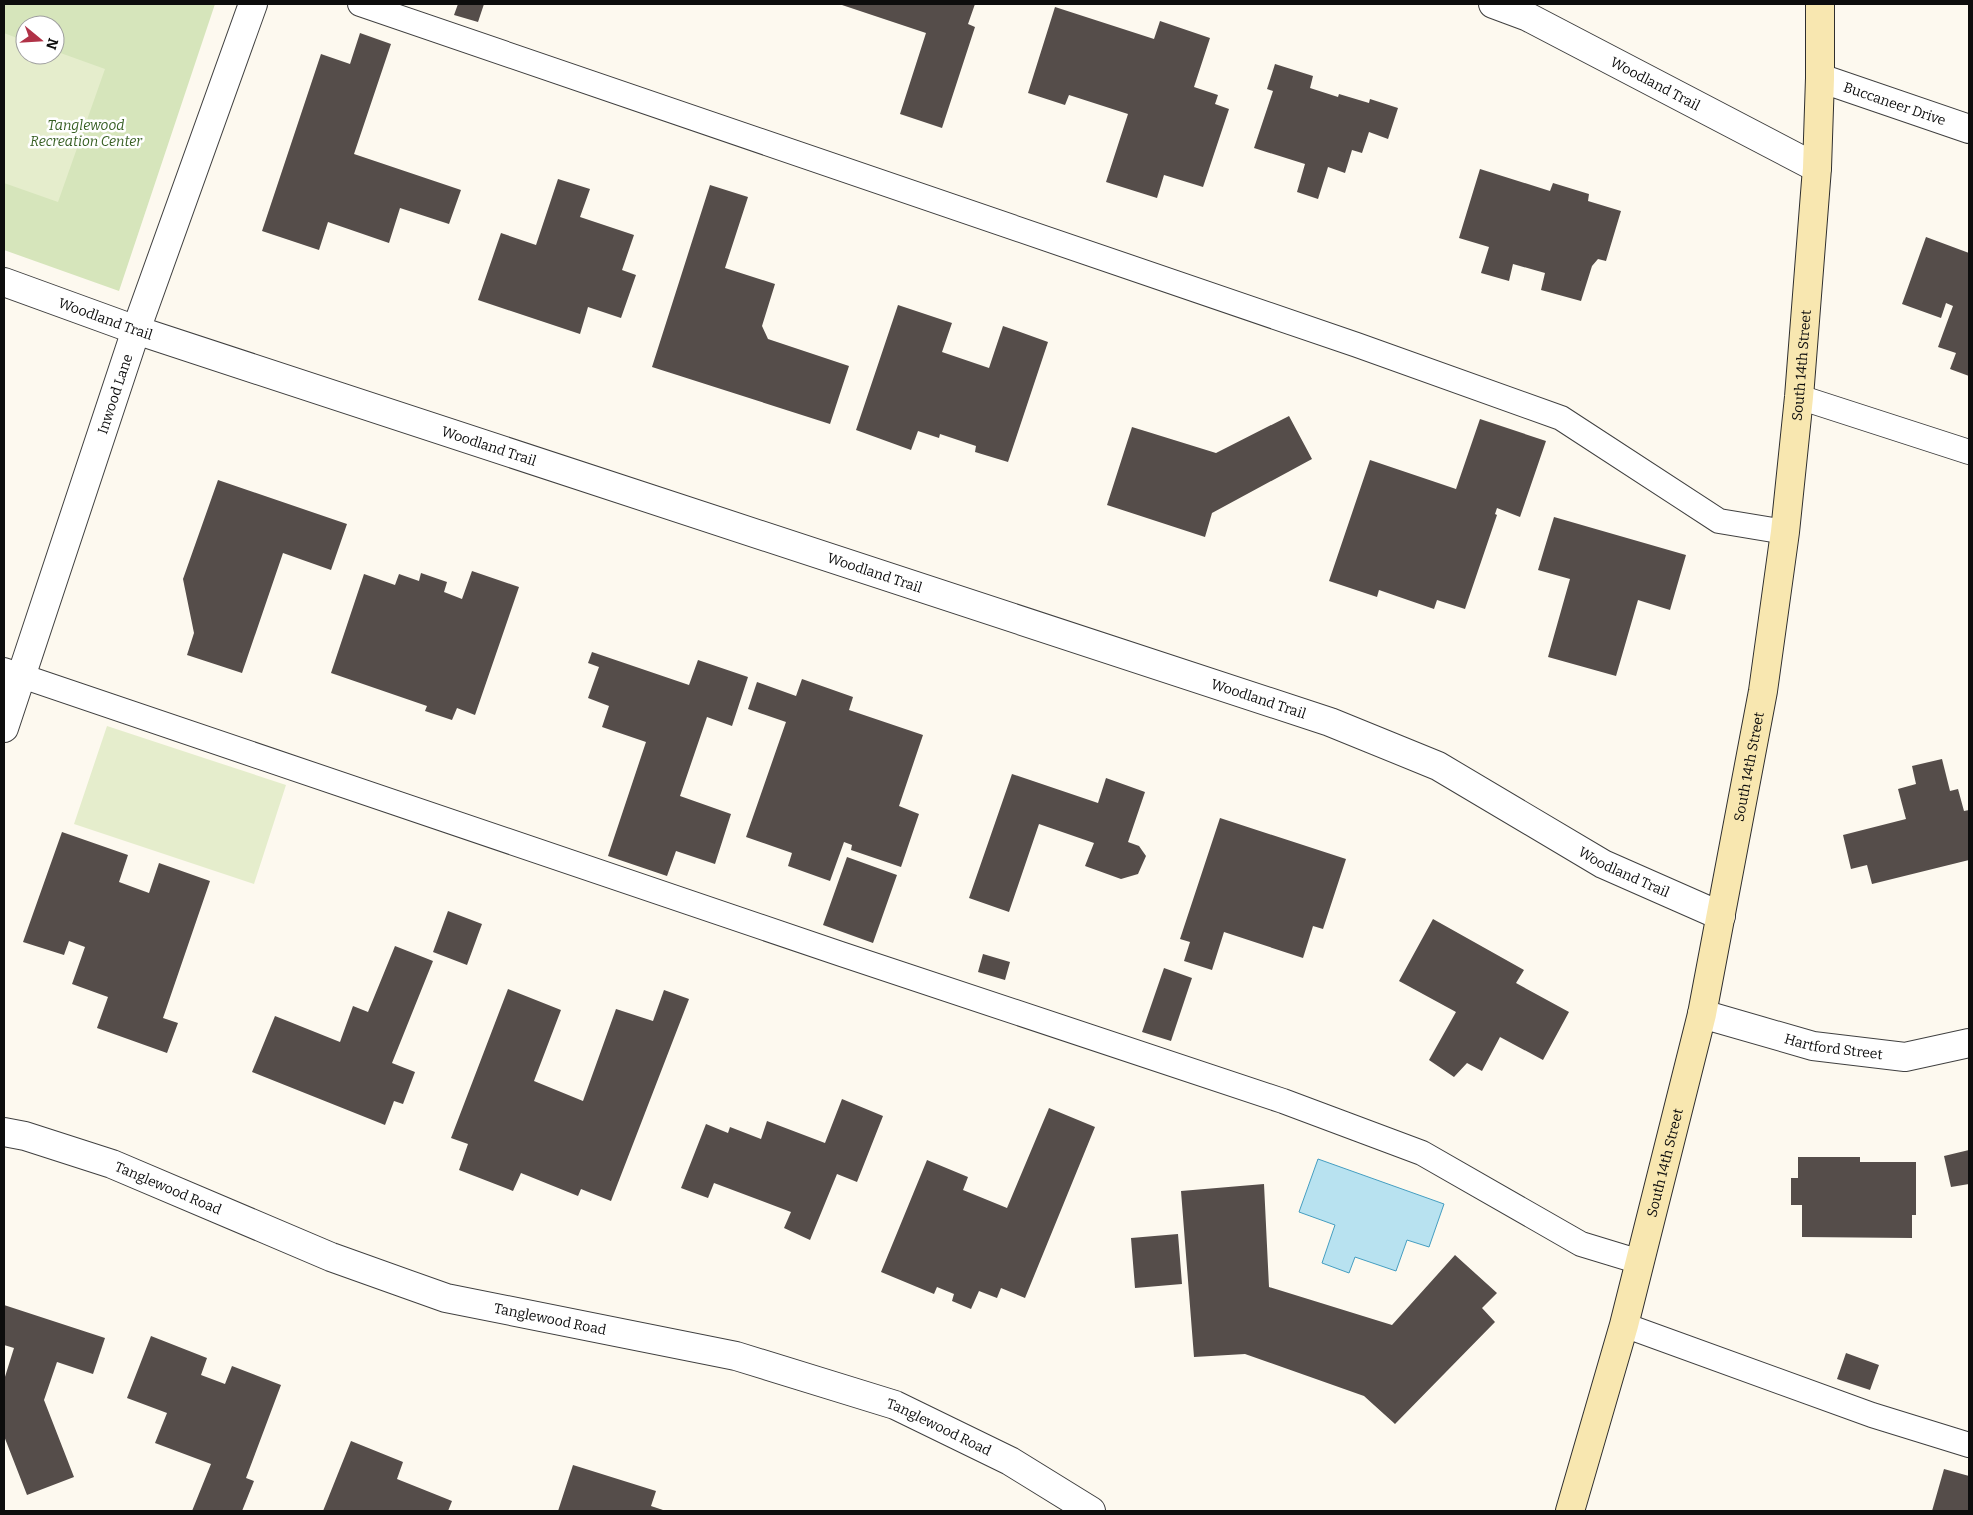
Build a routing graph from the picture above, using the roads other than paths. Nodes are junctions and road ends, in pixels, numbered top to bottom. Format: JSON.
{"nodes":[{"id":1,"x":254,"y":4,"type":"edge"},
{"id":2,"x":360,"y":4,"type":"edge"},
{"id":3,"x":1493,"y":4,"type":"edge"},
{"id":4,"x":1820,"y":4,"type":"edge"},
{"id":5,"x":1820,"y":78,"type":"junction"},
{"id":6,"x":1969,"y":129,"type":"edge"},
{"id":7,"x":1816,"y":168,"type":"junction"},
{"id":8,"x":4,"y":282,"type":"edge"},
{"id":9,"x":136,"y":330,"type":"junction"},
{"id":10,"x":1799,"y":397,"type":"junction"},
{"id":11,"x":1969,"y":452,"type":"edge"},
{"id":12,"x":1785,"y":532,"type":"junction"},
{"id":13,"x":12,"y":673,"type":"edge"},
{"id":14,"x":4,"y":728,"type":"edge"},
{"id":15,"x":1721,"y":916,"type":"junction"},
{"id":16,"x":1702,"y":1014,"type":"junction"},
{"id":17,"x":1969,"y":1043,"type":"edge"},
{"id":18,"x":4,"y":1132,"type":"edge"},
{"id":19,"x":1640,"y":1262,"type":"junction"},
{"id":20,"x":1624,"y":1325,"type":"junction"},
{"id":21,"x":1969,"y":1445,"type":"edge"},
{"id":22,"x":1091,"y":1511,"type":"edge"},
{"id":23,"x":1570,"y":1511,"type":"edge"}],
"edges":[{"from":1,"to":9,"type":"street","name":"Inwood Lane"},
{"from":2,"to":12,"type":"lane"},
{"from":3,"to":7,"type":"street","name":"Woodland Trail"},
{"from":4,"to":5,"type":"main road","name":"South 14th Street"},
{"from":5,"to":6,"type":"street","name":"Buccaneer Drive"},
{"from":5,"to":7,"type":"main road","name":"South 14th Street"},
{"from":7,"to":10,"type":"main road","name":"South 14th Street"},
{"from":8,"to":9,"type":"street","name":"Woodland Trail"},
{"from":9,"to":13,"type":"street","name":"Inwood Lane"},
{"from":9,"to":15,"type":"street","name":"Woodland Trail"},
{"from":10,"to":11,"type":"lane"},
{"from":10,"to":12,"type":"main road","name":"South 14th Street"},
{"from":12,"to":15,"type":"main road","name":"South 14th Street"},
{"from":13,"to":14,"type":"street","name":"Inwood Lane"},
{"from":13,"to":19,"type":"lane"},
{"from":15,"to":16,"type":"main road","name":"South 14th Street"},
{"from":16,"to":17,"type":"street","name":"Hartford Street"},
{"from":16,"to":19,"type":"main road","name":"South 14th Street"},
{"from":18,"to":22,"type":"street","name":"Tanglewood Road"},
{"from":19,"to":20,"type":"main road","name":"South 14th Street"},
{"from":20,"to":21,"type":"lane"},
{"from":20,"to":23,"type":"main road","name":"South 14th Street"}]}
